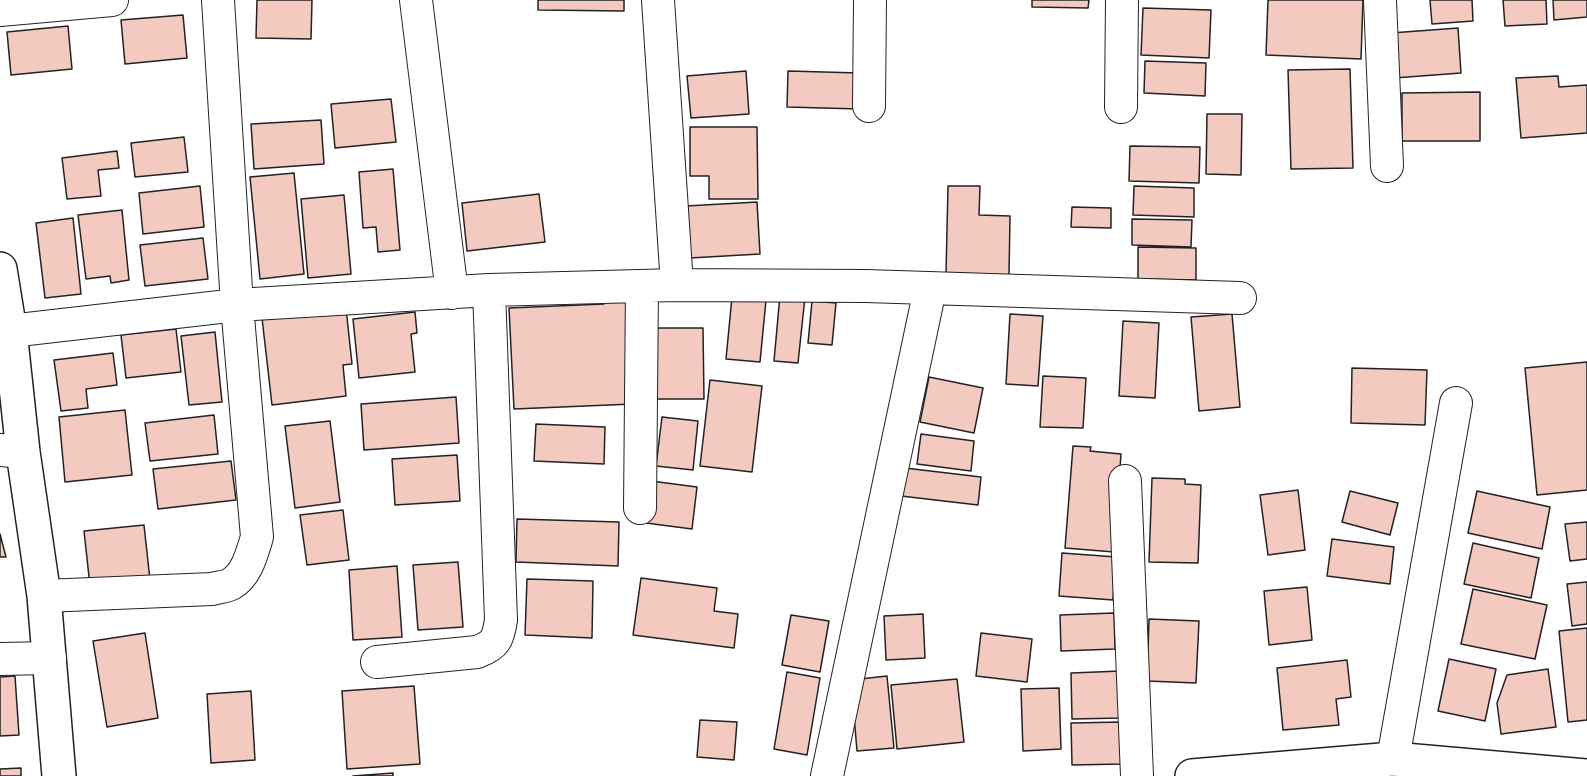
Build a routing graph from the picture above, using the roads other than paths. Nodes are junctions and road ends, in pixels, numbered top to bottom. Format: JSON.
{"nodes":[{"id":1,"x":112,"y":0,"type":"edge"},
{"id":2,"x":218,"y":0,"type":"edge"},
{"id":3,"x":416,"y":0,"type":"edge"},
{"id":4,"x":658,"y":0,"type":"edge"},
{"id":5,"x":870,"y":0,"type":"edge"},
{"id":6,"x":1122,"y":0,"type":"edge"},
{"id":7,"x":1380,"y":0,"type":"edge"},
{"id":8,"x":0,"y":10,"type":"edge"},
{"id":9,"x":869,"y":106,"type":"dead end"},
{"id":10,"x":1122,"y":107,"type":"dead end"},
{"id":11,"x":1387,"y":166,"type":"dead end"},
{"id":12,"x":0,"y":269,"type":"edge"},
{"id":13,"x":677,"y":285,"type":"junction"},
{"id":14,"x":642,"y":287,"type":"junction"},
{"id":15,"x":930,"y":289,"type":"junction"},
{"id":16,"x":489,"y":290,"type":"junction"},
{"id":17,"x":452,"y":293,"type":"junction"},
{"id":18,"x":1240,"y":298,"type":"dead end"},
{"id":19,"x":237,"y":305,"type":"junction"},
{"id":20,"x":10,"y":331,"type":"junction"},
{"id":21,"x":1456,"y":403,"type":"dead end"},
{"id":22,"x":11,"y":451,"type":"edge"},
{"id":23,"x":1125,"y":481,"type":"dead end"},
{"id":24,"x":640,"y":508,"type":"dead end"},
{"id":25,"x":44,"y":596,"type":"junction"},
{"id":26,"x":50,"y":658,"type":"junction"},
{"id":27,"x":0,"y":659,"type":"edge"},
{"id":28,"x":377,"y":662,"type":"dead end"},
{"id":29,"x":1393,"y":759,"type":"junction"},
{"id":30,"x":59,"y":776,"type":"edge"},
{"id":31,"x":827,"y":776,"type":"edge"},
{"id":32,"x":1137,"y":776,"type":"edge"},
{"id":33,"x":1192,"y":776,"type":"edge"},
{"id":34,"x":1587,"y":776,"type":"edge"}],
"edges":[{"from":1,"to":8,"type":"street"},
{"from":2,"to":19,"type":"street"},
{"from":3,"to":17,"type":"street"},
{"from":4,"to":13,"type":"street"},
{"from":5,"to":9,"type":"street"},
{"from":6,"to":10,"type":"street"},
{"from":7,"to":11,"type":"street"},
{"from":12,"to":20,"type":"street"},
{"from":13,"to":14,"type":"street"},
{"from":13,"to":15,"type":"street"},
{"from":14,"to":16,"type":"street"},
{"from":14,"to":24,"type":"street"},
{"from":15,"to":18,"type":"street"},
{"from":15,"to":31,"type":"street"},
{"from":16,"to":17,"type":"street"},
{"from":16,"to":28,"type":"street"},
{"from":17,"to":19,"type":"street"},
{"from":19,"to":20,"type":"street"},
{"from":19,"to":25,"type":"street"},
{"from":20,"to":22,"type":"street"},
{"from":21,"to":29,"type":"street"},
{"from":22,"to":25,"type":"street"},
{"from":23,"to":32,"type":"street"},
{"from":25,"to":26,"type":"street"},
{"from":26,"to":27,"type":"street"},
{"from":26,"to":30,"type":"street"},
{"from":29,"to":33,"type":"street"},
{"from":29,"to":34,"type":"street"}]}
